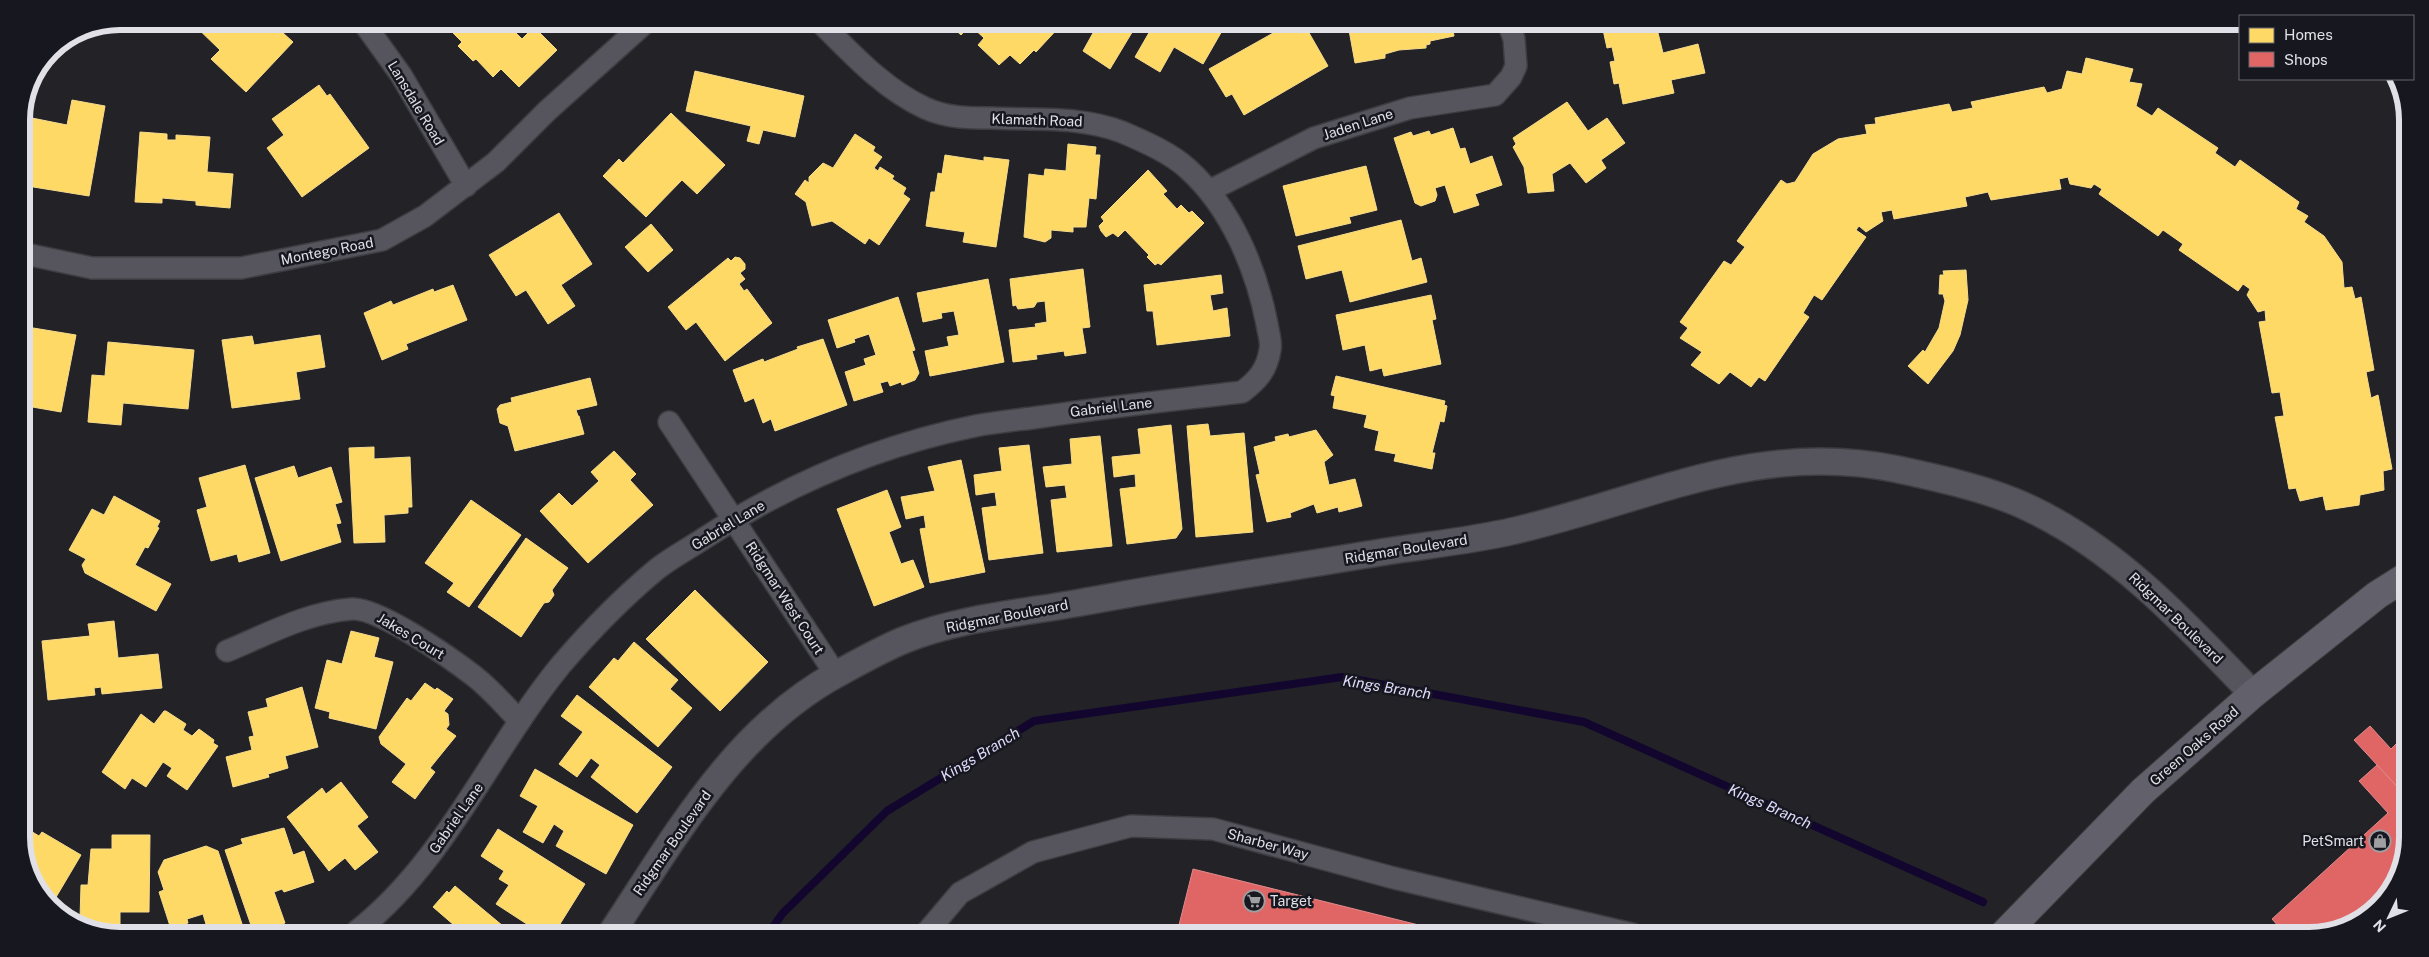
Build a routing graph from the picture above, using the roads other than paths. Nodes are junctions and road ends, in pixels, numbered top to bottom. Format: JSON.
{"nodes":[{"id":1,"x":369,"y":30,"type":"edge"},
{"id":2,"x":636,"y":30,"type":"edge"},
{"id":3,"x":828,"y":30,"type":"edge"},
{"id":4,"x":1511,"y":30,"type":"edge"},
{"id":5,"x":466,"y":186,"type":"junction"},
{"id":6,"x":1209,"y":191,"type":"junction"},
{"id":7,"x":30,"y":255,"type":"edge"},
{"id":8,"x":1257,"y":381,"type":"joint"},
{"id":9,"x":669,"y":422,"type":"dead end"},
{"id":10,"x":734,"y":519,"type":"junction"},
{"id":11,"x":2399,"y":581,"type":"edge"},
{"id":12,"x":227,"y":650,"type":"dead end"},
{"id":13,"x":836,"y":674,"type":"junction"},
{"id":14,"x":2253,"y":694,"type":"junction"},
{"id":15,"x":520,"y":721,"type":"junction"},
{"id":16,"x":362,"y":927,"type":"edge"},
{"id":17,"x":615,"y":927,"type":"edge"},
{"id":18,"x":931,"y":927,"type":"edge"},
{"id":19,"x":1602,"y":927,"type":"edge"},
{"id":20,"x":2011,"y":927,"type":"edge"}],
"edges":[{"from":1,"to":5,"type":"street","name":"Lansdale Road"},
{"from":2,"to":5,"type":"street","name":"Montego Road"},
{"from":3,"to":6,"type":"street","name":"Klamath Road"},
{"from":4,"to":6,"type":"street","name":"Jaden Lane"},
{"from":5,"to":7,"type":"street","name":"Montego Road"},
{"from":6,"to":8,"type":"street","name":"Klamath Road"},
{"from":8,"to":10,"type":"street","name":"Gabriel Lane"},
{"from":9,"to":10,"type":"street","name":"Ridgmar West Court"},
{"from":10,"to":13,"type":"street","name":"Ridgmar West Court"},
{"from":10,"to":15,"type":"street","name":"Gabriel Lane"},
{"from":11,"to":14,"type":"main road","name":"Green Oaks Road"},
{"from":12,"to":15,"type":"street","name":"Jakes Court"},
{"from":13,"to":14,"type":"street","name":"Ridgmar Boulevard"},
{"from":13,"to":17,"type":"street","name":"Ridgmar Boulevard"},
{"from":14,"to":20,"type":"main road","name":"Green Oaks Road"},
{"from":15,"to":16,"type":"street","name":"Gabriel Lane"},
{"from":18,"to":19,"type":"street","name":"Sharber Way"}]}
